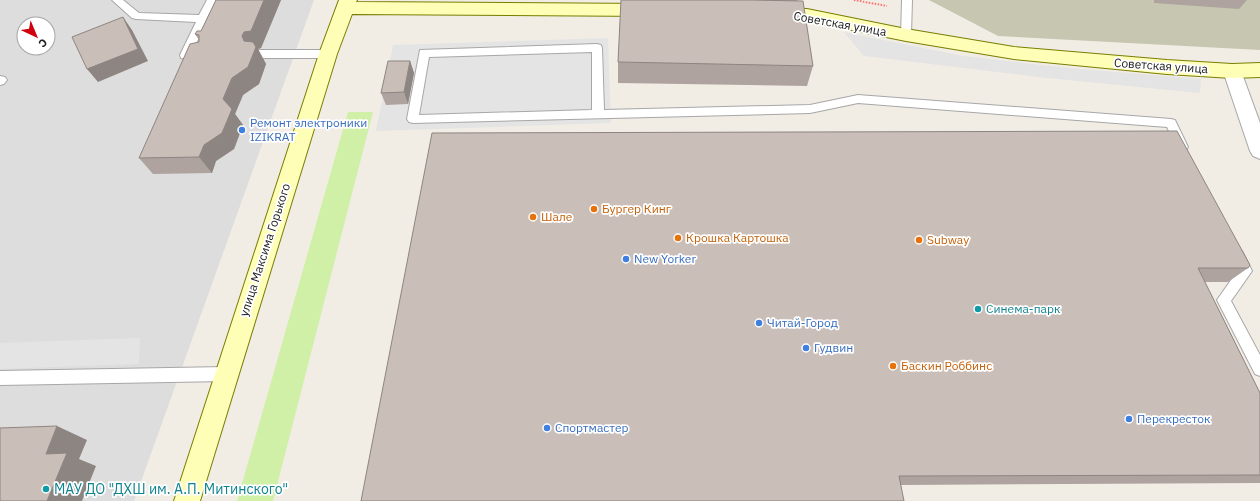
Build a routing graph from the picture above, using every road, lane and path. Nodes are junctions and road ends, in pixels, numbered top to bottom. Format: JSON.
{"nodes":[{"id":1,"x":117,"y":0,"type":"edge"},
{"id":2,"x":212,"y":0,"type":"edge"},
{"id":3,"x":907,"y":0,"type":"edge"},
{"id":4,"x":347,"y":4,"type":"edge"},
{"id":5,"x":666,"y":11,"type":"edge"},
{"id":6,"x":760,"y":14,"type":"edge"},
{"id":7,"x":203,"y":19,"type":"junction"},
{"id":8,"x":906,"y":35,"type":"junction"},
{"id":9,"x":259,"y":54,"type":"dead end"},
{"id":10,"x":328,"y":54,"type":"junction"},
{"id":11,"x":205,"y":56,"type":"edge"},
{"id":12,"x":1260,"y":70,"type":"edge"},
{"id":13,"x":1232,"y":71,"type":"junction"},
{"id":14,"x":598,"y":114,"type":"junction"},
{"id":15,"x":1260,"y":151,"type":"edge"},
{"id":16,"x":1188,"y":158,"type":"edge"},
{"id":17,"x":1231,"y":243,"type":"edge"},
{"id":18,"x":1260,"y":369,"type":"edge"},
{"id":19,"x":226,"y":374,"type":"junction"},
{"id":20,"x":0,"y":378,"type":"edge"},
{"id":21,"x":186,"y":501,"type":"edge"}],
"edges":[{"from":1,"to":7,"type":"lane"},
{"from":2,"to":7,"type":"lane"},
{"from":3,"to":8,"type":"lane"},
{"from":4,"to":5,"type":"street"},
{"from":4,"to":10,"type":"street","name":"улица Максима Горького"},
{"from":6,"to":8,"type":"street","name":"Советская улица"},
{"from":7,"to":11,"type":"lane"},
{"from":8,"to":13,"type":"street","name":"Советская улица"},
{"from":9,"to":10,"type":"lane"},
{"from":10,"to":19,"type":"street","name":"улица Максима Горького"},
{"from":12,"to":13,"type":"street","name":"Советская улица"},
{"from":13,"to":15,"type":"street"},
{"from":14,"to":14,"type":"lane"},
{"from":14,"to":16,"type":"lane"},
{"from":17,"to":18,"type":"lane"},
{"from":19,"to":20,"type":"lane"},
{"from":19,"to":21,"type":"street","name":"улица Максима Горького"}]}
